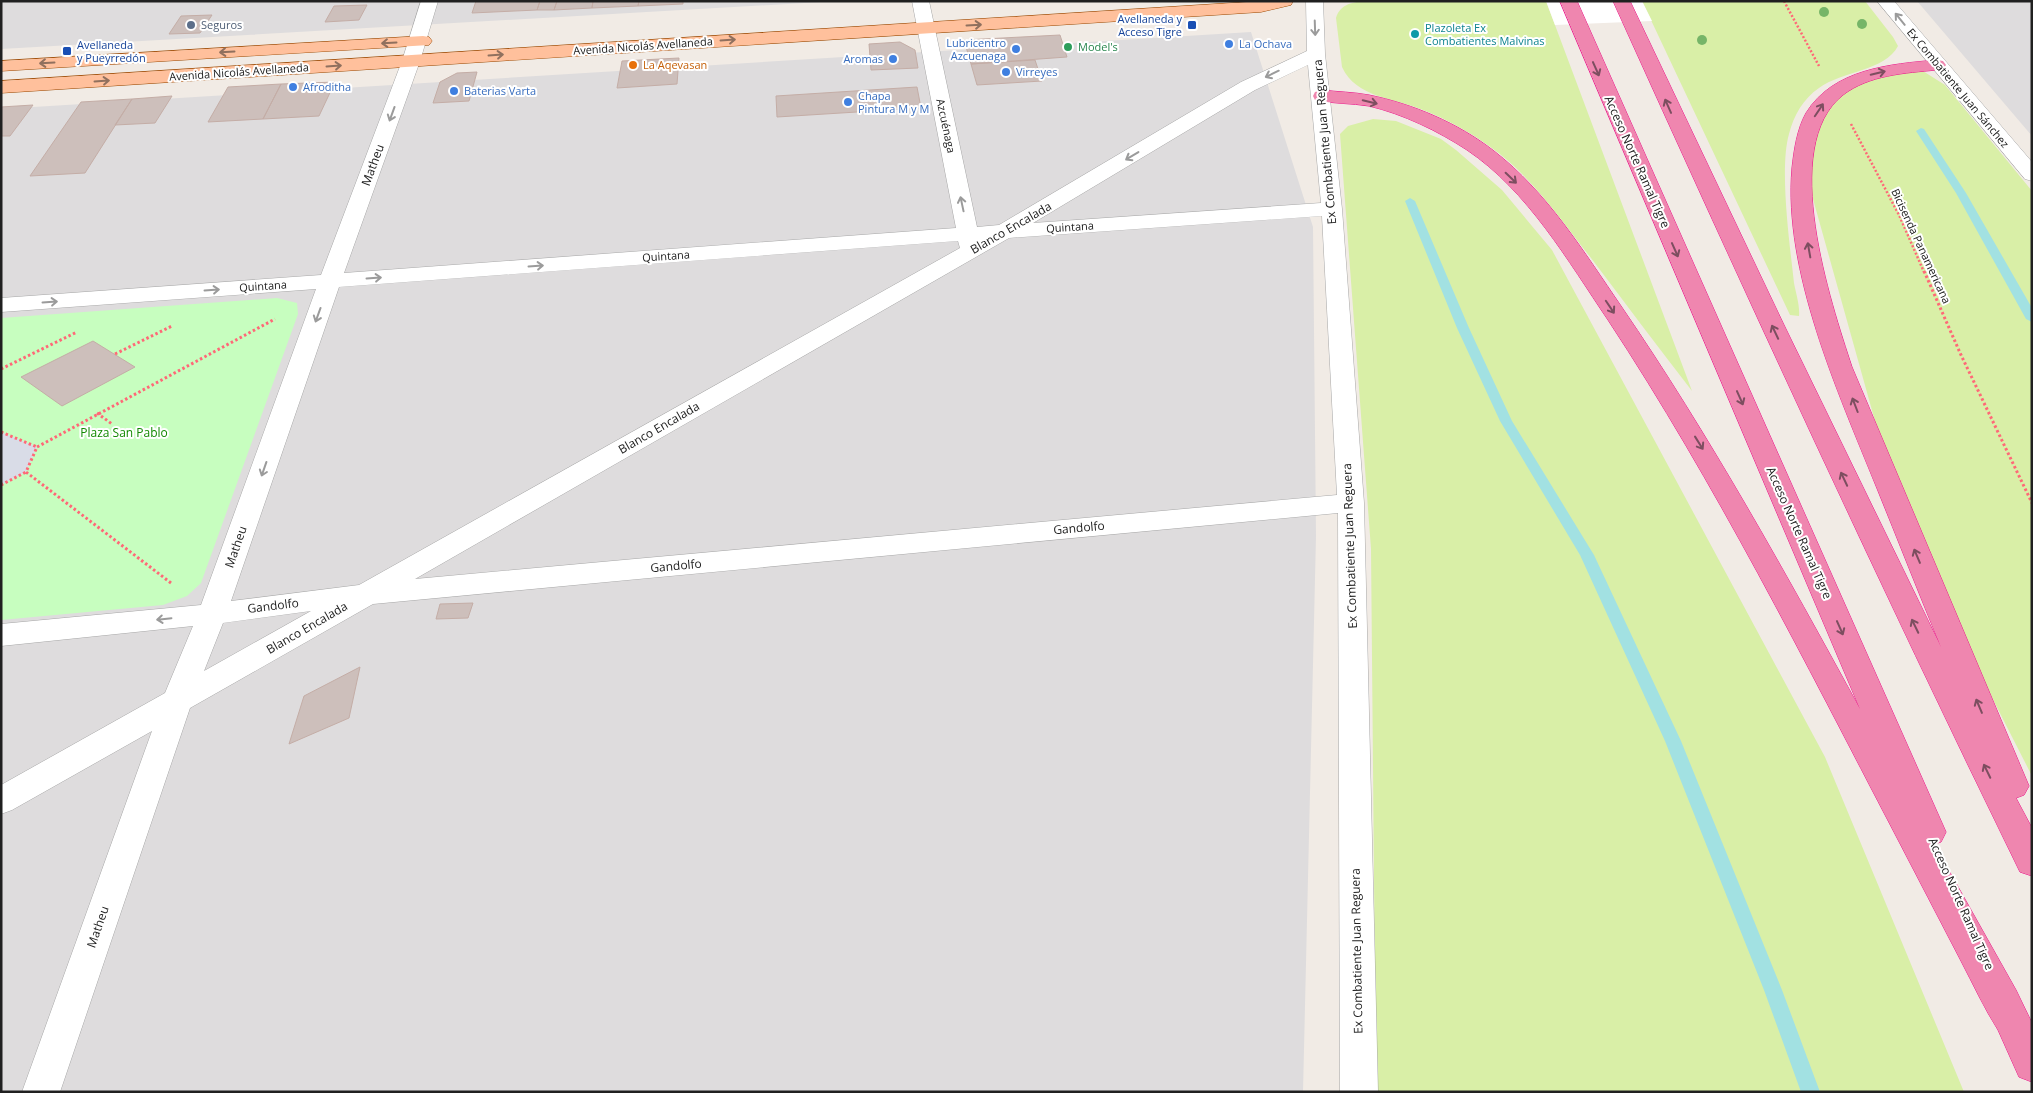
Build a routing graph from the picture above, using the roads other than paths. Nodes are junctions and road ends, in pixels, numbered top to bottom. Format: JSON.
{"nodes":[{"id":1,"x":430,"y":1,"type":"edge"},
{"id":2,"x":1285,"y":1,"type":"edge"},
{"id":3,"x":1314,"y":1,"type":"edge"},
{"id":4,"x":1621,"y":1,"type":"edge"},
{"id":5,"x":1885,"y":1,"type":"edge"},
{"id":6,"x":941,"y":8,"type":"dead end"},
{"id":7,"x":902,"y":10,"type":"dead end"},
{"id":8,"x":923,"y":13,"type":"edge"},
{"id":9,"x":1572,"y":13,"type":"edge"},
{"id":10,"x":421,"y":47,"type":"junction"},
{"id":11,"x":1316,"y":54,"type":"junction"},
{"id":12,"x":1937,"y":65,"type":"junction"},
{"id":13,"x":1,"y":66,"type":"edge"},
{"id":14,"x":1,"y":87,"type":"edge"},
{"id":15,"x":1322,"y":96,"type":"junction"},
{"id":16,"x":2028,"y":166,"type":"edge"},
{"id":17,"x":1332,"y":209,"type":"junction"},
{"id":18,"x":1005,"y":232,"type":"junction"},
{"id":19,"x":969,"y":242,"type":"junction"},
{"id":20,"x":328,"y":286,"type":"junction"},
{"id":21,"x":1,"y":305,"type":"edge"},
{"id":22,"x":1351,"y":503,"type":"junction"},
{"id":23,"x":366,"y":594,"type":"junction"},
{"id":24,"x":212,"y":614,"type":"junction"},
{"id":25,"x":1,"y":635,"type":"edge"},
{"id":26,"x":177,"y":702,"type":"junction"},
{"id":27,"x":1,"y":801,"type":"edge"},
{"id":28,"x":2032,"y":832,"type":"edge"},
{"id":29,"x":2032,"y":862,"type":"edge"},
{"id":30,"x":2010,"y":1018,"type":"junction"},
{"id":31,"x":2032,"y":1064,"type":"edge"},
{"id":32,"x":41,"y":1092,"type":"edge"},
{"id":33,"x":1359,"y":1092,"type":"edge"}],
"edges":[{"from":1,"to":10,"type":"street","name":"Matheu"},
{"from":8,"to":2,"type":"main road","name":"Avenida Nicolás Avellaneda","one_way":true},
{"from":3,"to":11,"type":"street","name":"Ex Combatiente Juan Reguera","one_way":true},
{"from":29,"to":4,"type":"highway","one_way":true},
{"from":12,"to":5,"type":"street","name":"Ex Combatiente Juan Sánchez","one_way":true},
{"from":6,"to":8,"type":"main road","name":"Avenida Nicolás Avellaneda"},
{"from":7,"to":8,"type":"main road","name":"Avenida Nicolás Avellaneda"},
{"from":10,"to":8,"type":"main road","name":"Avenida Nicolás Avellaneda","one_way":true},
{"from":19,"to":8,"type":"street","name":"Azcuénaga","one_way":true},
{"from":9,"to":30,"type":"highway","name":"Acceso Norte Ramal Tigre","one_way":true},
{"from":10,"to":13,"type":"main road","name":"Avenida Nicolás Avellaneda","one_way":true},
{"from":14,"to":10,"type":"main road","name":"Avenida Nicolás Avellaneda","one_way":true},
{"from":10,"to":20,"type":"street","name":"Matheu","one_way":true},
{"from":11,"to":15,"type":"street","name":"Ex Combatiente Juan Reguera"},
{"from":11,"to":18,"type":"street","name":"Blanco Encalada","one_way":true},
{"from":12,"to":16,"type":"street","name":"Ex Combatiente Juan Sánchez"},
{"from":28,"to":12,"type":"highway","one_way":true},
{"from":15,"to":17,"type":"street","name":"Ex Combatiente Juan Reguera"},
{"from":15,"to":30,"type":"highway","one_way":true},
{"from":17,"to":18,"type":"street","name":"Quintana"},
{"from":17,"to":22,"type":"street","name":"Ex Combatiente Juan Reguera"},
{"from":18,"to":19,"type":"street","name":"Quintana"},
{"from":20,"to":19,"type":"street","name":"Quintana","one_way":true},
{"from":19,"to":23,"type":"street","name":"Blanco Encalada"},
{"from":21,"to":20,"type":"street","name":"Quintana","one_way":true},
{"from":20,"to":24,"type":"street","name":"Matheu","one_way":true},
{"from":22,"to":23,"type":"street","name":"Gandolfo"},
{"from":22,"to":33,"type":"street","name":"Ex Combatiente Juan Reguera"},
{"from":23,"to":24,"type":"street","name":"Gandolfo"},
{"from":23,"to":26,"type":"street","name":"Blanco Encalada"},
{"from":24,"to":25,"type":"street","name":"Gandolfo","one_way":true},
{"from":24,"to":26,"type":"street","name":"Matheu"},
{"from":26,"to":27,"type":"street","name":"Blanco Encalada"},
{"from":26,"to":32,"type":"street","name":"Matheu"},
{"from":30,"to":31,"type":"highway","name":"Acceso Norte Ramal Tigre"}]}
